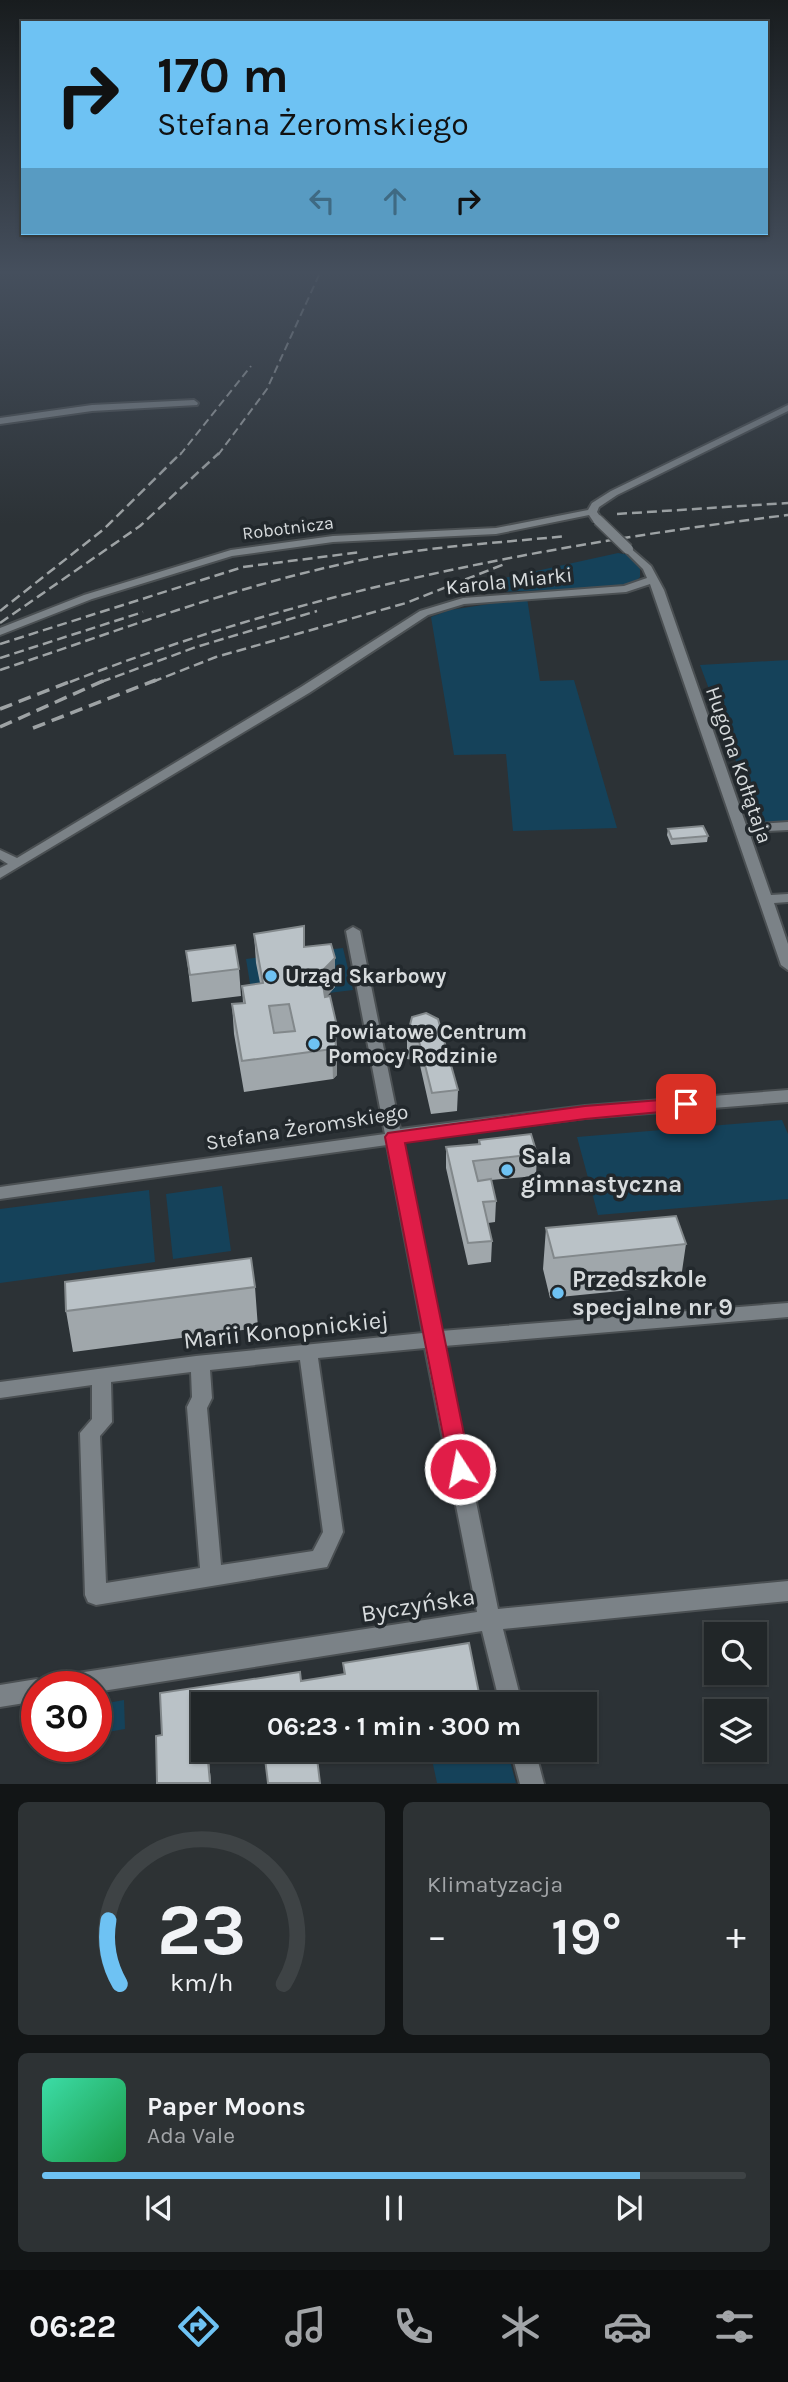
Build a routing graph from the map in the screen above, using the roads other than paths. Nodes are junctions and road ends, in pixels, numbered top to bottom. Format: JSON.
{"nodes":[{"id":1,"x":194,"y":403,"type":"dead end"},
{"id":2,"x":788,"y":408,"type":"edge"},
{"id":3,"x":0,"y":421,"type":"edge"},
{"id":4,"x":595,"y":516,"type":"junction"},
{"id":5,"x":653,"y":579,"type":"junction"},
{"id":6,"x":0,"y":632,"type":"edge"},
{"id":7,"x":788,"y":826,"type":"edge"},
{"id":8,"x":740,"y":829,"type":"junction"},
{"id":9,"x":0,"y":854,"type":"edge"},
{"id":10,"x":17,"y":863,"type":"junction"},
{"id":11,"x":0,"y":874,"type":"edge"},
{"id":12,"x":788,"y":898,"type":"edge"},
{"id":13,"x":765,"y":900,"type":"junction"},
{"id":14,"x":354,"y":931,"type":"dead end"},
{"id":15,"x":788,"y":965,"type":"edge"},
{"id":16,"x":788,"y":1096,"type":"edge"},
{"id":17,"x":395,"y":1137,"type":"junction"},
{"id":18,"x":0,"y":1193,"type":"edge"},
{"id":19,"x":788,"y":1310,"type":"edge"},
{"id":20,"x":434,"y":1339,"type":"junction"},
{"id":21,"x":308,"y":1352,"type":"junction"},
{"id":22,"x":200,"y":1364,"type":"junction"},
{"id":23,"x":101,"y":1375,"type":"junction"},
{"id":24,"x":0,"y":1390,"type":"edge"},
{"id":25,"x":211,"y":1576,"type":"junction"},
{"id":26,"x":788,"y":1591,"type":"edge"},
{"id":27,"x":489,"y":1620,"type":"junction"},
{"id":28,"x":112,"y":1679,"type":"edge"},
{"id":29,"x":508,"y":1692,"type":"edge"},
{"id":30,"x":21,"y":1693,"type":"edge"},
{"id":31,"x":0,"y":1696,"type":"edge"},
{"id":32,"x":526,"y":1762,"type":"edge"},
{"id":33,"x":532,"y":1783,"type":"edge"}],
"edges":[{"from":1,"to":3,"type":"street"},
{"from":2,"to":4,"type":"street"},
{"from":4,"to":5,"type":"street","bridge":true},
{"from":4,"to":6,"type":"street","name":"Robotnicza"},
{"from":5,"to":8,"type":"street","name":"Hugona Kołłątaja"},
{"from":5,"to":10,"type":"street","name":"Karola Miarki"},
{"from":7,"to":8,"type":"street"},
{"from":8,"to":13,"type":"street","name":"Hugona Kołłątaja"},
{"from":9,"to":10,"type":"street"},
{"from":10,"to":11,"type":"street","name":"Karola Miarki"},
{"from":12,"to":13,"type":"street"},
{"from":13,"to":15,"type":"street","name":"Hugona Kołłątaja"},
{"from":14,"to":17,"type":"street"},
{"from":16,"to":17,"type":"street","name":"Stefana Żeromskiego"},
{"from":17,"to":18,"type":"street","name":"Stefana Żeromskiego"},
{"from":17,"to":20,"type":"street"},
{"from":19,"to":20,"type":"street","name":"Marii Konopnickiej"},
{"from":20,"to":21,"type":"street","name":"Marii Konopnickiej"},
{"from":20,"to":27,"type":"street"},
{"from":21,"to":22,"type":"street","name":"Marii Konopnickiej"},
{"from":21,"to":25,"type":"street"},
{"from":22,"to":23,"type":"street","name":"Marii Konopnickiej"},
{"from":22,"to":25,"type":"street"},
{"from":23,"to":24,"type":"street","name":"Marii Konopnickiej"},
{"from":23,"to":25,"type":"street"},
{"from":26,"to":27,"type":"street","name":"Byczyńska"},
{"from":27,"to":28,"type":"street","name":"Byczyńska"},
{"from":27,"to":29,"type":"street"},
{"from":30,"to":31,"type":"street"},
{"from":32,"to":33,"type":"street"}]}
